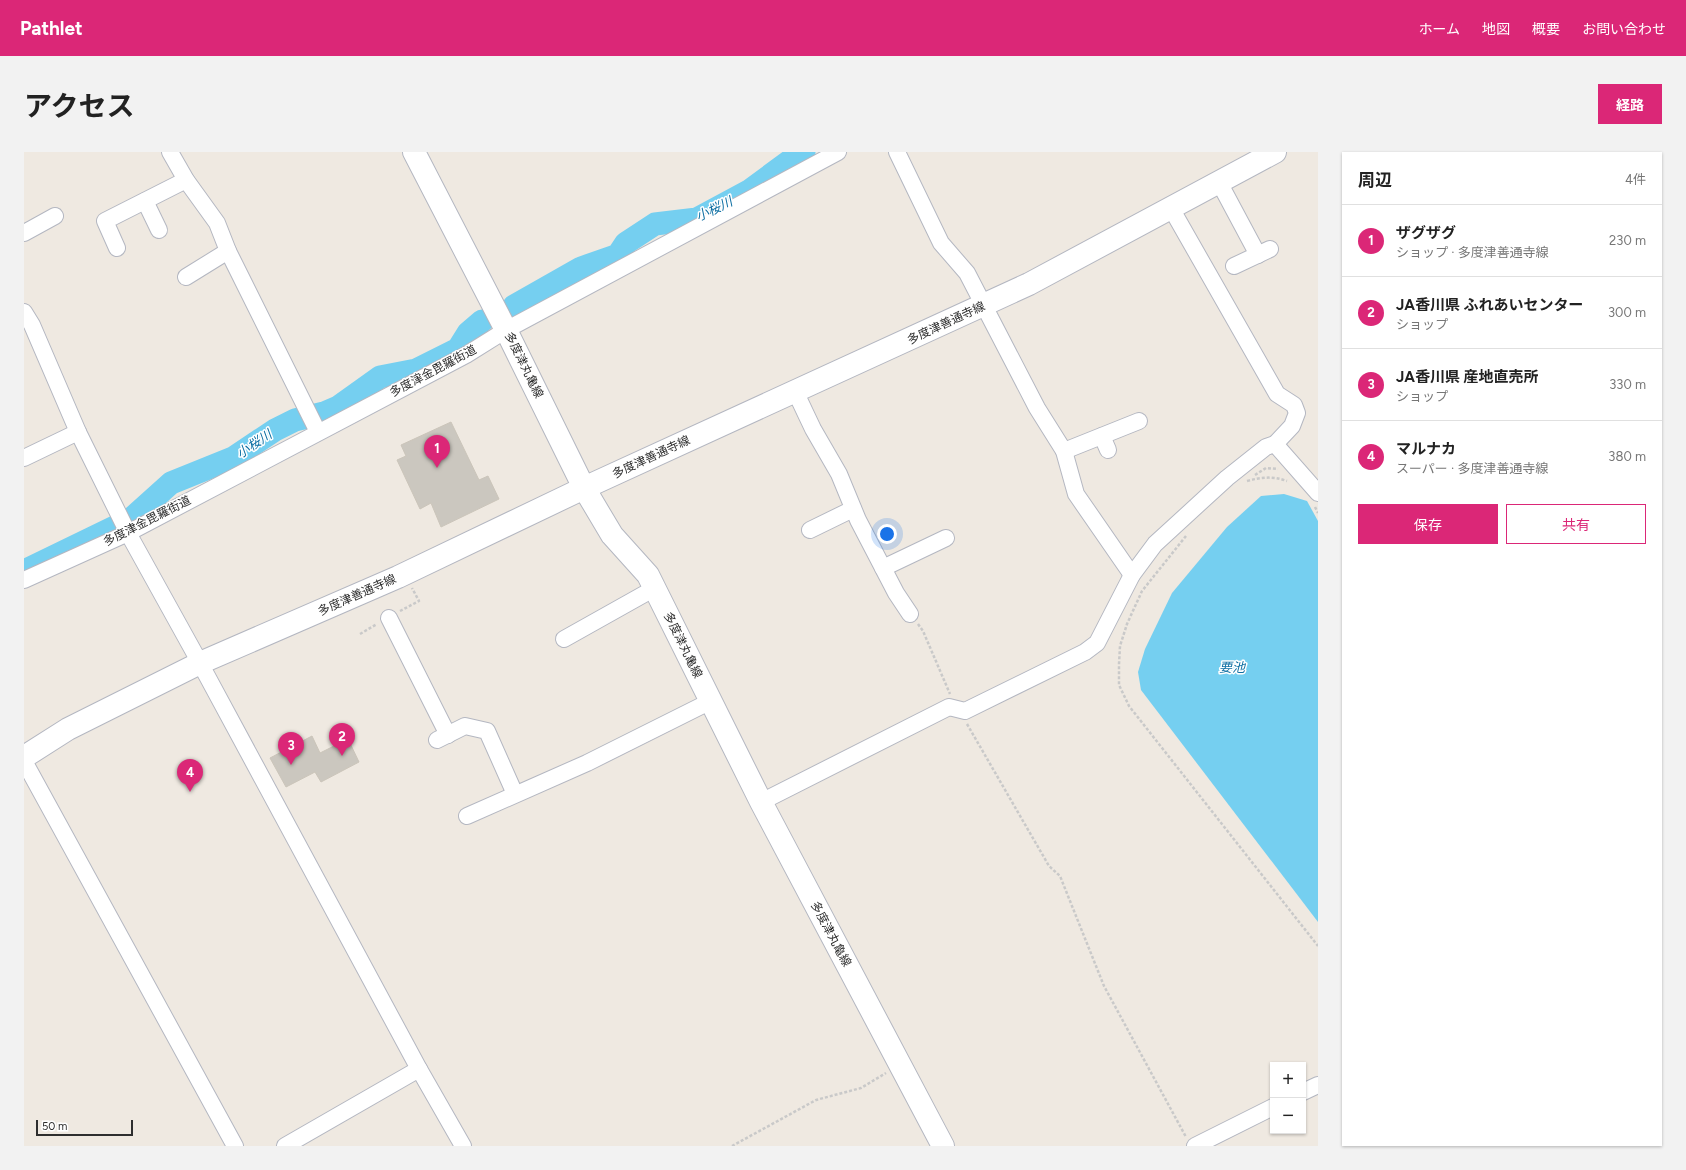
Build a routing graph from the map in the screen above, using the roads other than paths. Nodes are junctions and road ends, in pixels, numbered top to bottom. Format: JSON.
{"nodes":[{"id":1,"x":170,"y":152,"type":"edge"},
{"id":2,"x":414,"y":152,"type":"edge"},
{"id":3,"x":838,"y":152,"type":"edge"},
{"id":4,"x":897,"y":152,"type":"edge"},
{"id":5,"x":1275,"y":152,"type":"edge"},
{"id":6,"x":186,"y":180,"type":"junction"},
{"id":7,"x":1219,"y":182,"type":"junction"},
{"id":8,"x":145,"y":201,"type":"junction"},
{"id":9,"x":1171,"y":208,"type":"junction"},
{"id":10,"x":55,"y":216,"type":"dead end"},
{"id":11,"x":159,"y":230,"type":"dead end"},
{"id":12,"x":24,"y":233,"type":"edge"},
{"id":13,"x":117,"y":248,"type":"dead end"},
{"id":14,"x":228,"y":251,"type":"junction"},
{"id":15,"x":1234,"y":266,"type":"dead end"},
{"id":16,"x":186,"y":277,"type":"dead end"},
{"id":17,"x":984,"y":305,"type":"junction"},
{"id":18,"x":24,"y":312,"type":"edge"},
{"id":19,"x":506,"y":330,"type":"junction"},
{"id":20,"x":795,"y":392,"type":"junction"},
{"id":21,"x":313,"y":421,"type":"junction"},
{"id":22,"x":1139,"y":421,"type":"dead end"},
{"id":23,"x":78,"y":432,"type":"junction"},
{"id":24,"x":1275,"y":444,"type":"junction"},
{"id":25,"x":1064,"y":451,"type":"junction"},
{"id":26,"x":24,"y":458,"type":"edge"},
{"id":27,"x":584,"y":488,"type":"junction"},
{"id":28,"x":1316,"y":499,"type":"edge"},
{"id":29,"x":853,"y":509,"type":"junction"},
{"id":30,"x":124,"y":526,"type":"junction"},
{"id":31,"x":810,"y":530,"type":"dead end"},
{"id":32,"x":947,"y":539,"type":"dead end"},
{"id":33,"x":883,"y":568,"type":"junction"},
{"id":34,"x":1132,"y":575,"type":"junction"},
{"id":35,"x":24,"y":580,"type":"edge"},
{"id":36,"x":655,"y":588,"type":"junction"},
{"id":37,"x":910,"y":614,"type":"road end"},
{"id":38,"x":389,"y":618,"type":"dead end"},
{"id":39,"x":564,"y":639,"type":"dead end"},
{"id":40,"x":200,"y":663,"type":"junction"},
{"id":41,"x":711,"y":701,"type":"junction"},
{"id":42,"x":24,"y":757,"type":"edge"},
{"id":43,"x":24,"y":761,"type":"edge"},
{"id":44,"x":515,"y":794,"type":"junction"},
{"id":45,"x":761,"y":802,"type":"junction"},
{"id":46,"x":467,"y":816,"type":"dead end"},
{"id":47,"x":419,"y":1068,"type":"junction"},
{"id":48,"x":1318,"y":1085,"type":"edge"},
{"id":49,"x":1306,"y":1091,"type":"edge"},
{"id":50,"x":1270,"y":1108,"type":"edge"},
{"id":51,"x":1191,"y":1143,"type":"edge"},
{"id":52,"x":235,"y":1146,"type":"edge"},
{"id":53,"x":285,"y":1146,"type":"edge"},
{"id":54,"x":463,"y":1146,"type":"edge"},
{"id":55,"x":943,"y":1146,"type":"edge"}],
"edges":[{"from":1,"to":6,"type":"street"},
{"from":2,"to":19,"type":"main road","name":"多度津丸亀線"},
{"from":3,"to":19,"type":"street","name":"多度津金毘羅街道"},
{"from":4,"to":17,"type":"street"},
{"from":5,"to":7,"type":"main road","name":"多度津善通寺線"},
{"from":6,"to":8,"type":"street"},
{"from":6,"to":14,"type":"street"},
{"from":7,"to":9,"type":"main road","name":"多度津善通寺線"},
{"from":7,"to":15,"type":"street"},
{"from":8,"to":11,"type":"street"},
{"from":8,"to":13,"type":"street"},
{"from":9,"to":17,"type":"main road","name":"多度津善通寺線"},
{"from":9,"to":24,"type":"street"},
{"from":10,"to":12,"type":"street"},
{"from":14,"to":16,"type":"street"},
{"from":14,"to":21,"type":"street"},
{"from":17,"to":20,"type":"main road","name":"多度津善通寺線"},
{"from":17,"to":25,"type":"street"},
{"from":18,"to":23,"type":"street"},
{"from":19,"to":21,"type":"street","name":"多度津金毘羅街道"},
{"from":19,"to":27,"type":"main road","name":"多度津丸亀線"},
{"from":20,"to":27,"type":"main road","name":"多度津善通寺線"},
{"from":20,"to":29,"type":"street"},
{"from":21,"to":30,"type":"street","name":"多度津金毘羅街道"},
{"from":22,"to":25,"type":"street"},
{"from":23,"to":26,"type":"street"},
{"from":23,"to":30,"type":"street"},
{"from":24,"to":28,"type":"street"},
{"from":24,"to":34,"type":"street"},
{"from":25,"to":34,"type":"street"},
{"from":27,"to":36,"type":"main road","name":"多度津丸亀線"},
{"from":27,"to":40,"type":"main road","name":"多度津善通寺線"},
{"from":29,"to":31,"type":"street"},
{"from":29,"to":33,"type":"street"},
{"from":30,"to":35,"type":"street","name":"多度津金毘羅街道"},
{"from":30,"to":40,"type":"street"},
{"from":32,"to":33,"type":"street"},
{"from":33,"to":37,"type":"street"},
{"from":34,"to":45,"type":"street"},
{"from":36,"to":39,"type":"street"},
{"from":36,"to":41,"type":"main road","name":"多度津丸亀線"},
{"from":38,"to":44,"type":"street"},
{"from":40,"to":42,"type":"main road","name":"多度津善通寺線"},
{"from":40,"to":47,"type":"street"},
{"from":41,"to":44,"type":"street"},
{"from":41,"to":45,"type":"main road","name":"多度津丸亀線"},
{"from":43,"to":52,"type":"street"},
{"from":44,"to":46,"type":"street"},
{"from":45,"to":55,"type":"main road","name":"多度津丸亀線"},
{"from":47,"to":53,"type":"street"},
{"from":47,"to":54,"type":"street"},
{"from":48,"to":49,"type":"street"},
{"from":50,"to":51,"type":"street"}]}
